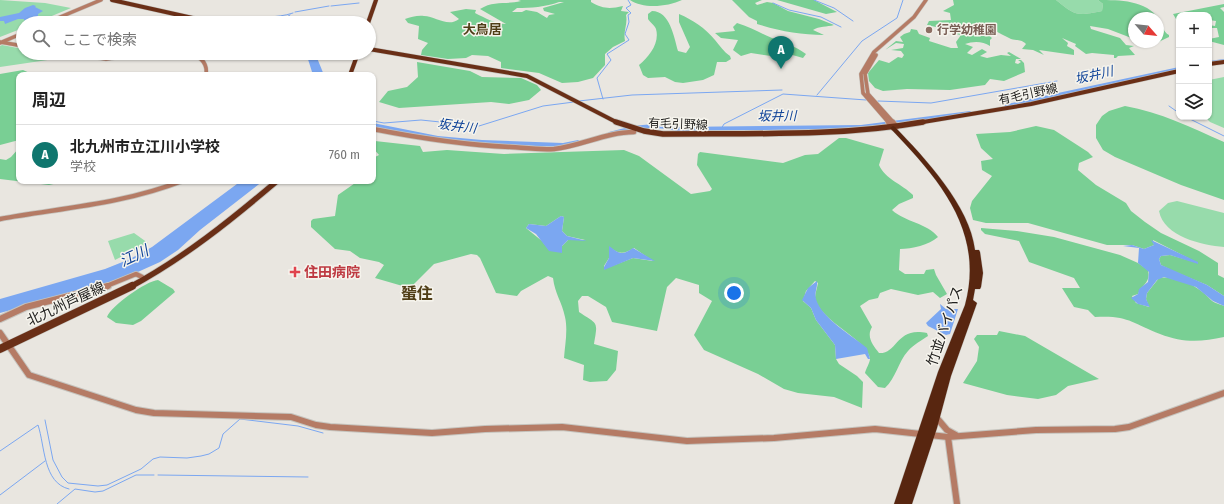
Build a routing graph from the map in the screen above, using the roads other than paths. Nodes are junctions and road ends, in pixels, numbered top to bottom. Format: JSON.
{"nodes":[{"id":1,"x":96,"y":0,"type":"edge"},
{"id":2,"x":101,"y":0,"type":"edge"},
{"id":3,"x":112,"y":0,"type":"edge"},
{"id":4,"x":122,"y":0,"type":"edge"},
{"id":5,"x":374,"y":0,"type":"edge"},
{"id":6,"x":926,"y":0,"type":"edge"},
{"id":7,"x":929,"y":0,"type":"edge"},
{"id":8,"x":58,"y":16,"type":"edge"},
{"id":9,"x":63,"y":16,"type":"edge"},
{"id":10,"x":184,"y":16,"type":"edge"},
{"id":11,"x":193,"y":16,"type":"edge"},
{"id":12,"x":368,"y":16,"type":"edge"},
{"id":13,"x":16,"y":35,"type":"edge"},
{"id":14,"x":0,"y":42,"type":"edge"},
{"id":15,"x":16,"y":45,"type":"edge"},
{"id":16,"x":376,"y":51,"type":"edge"},
{"id":17,"x":203,"y":60,"type":"edge"},
{"id":18,"x":351,"y":60,"type":"edge"},
{"id":19,"x":355,"y":60,"type":"edge"},
{"id":20,"x":1224,"y":62,"type":"edge"},
{"id":21,"x":1212,"y":64,"type":"edge"},
{"id":22,"x":1176,"y":71,"type":"edge"},
{"id":23,"x":206,"y":72,"type":"edge"},
{"id":24,"x":347,"y":72,"type":"edge"},
{"id":25,"x":351,"y":72,"type":"edge"},
{"id":26,"x":893,"y":126,"type":"junction"},
{"id":27,"x":376,"y":130,"type":"edge"},
{"id":28,"x":634,"y":131,"type":"junction"},
{"id":29,"x":174,"y":184,"type":"edge"},
{"id":30,"x":268,"y":184,"type":"edge"},
{"id":31,"x":273,"y":184,"type":"edge"},
{"id":32,"x":0,"y":219,"type":"edge"},
{"id":33,"x":142,"y":277,"type":"junction"},
{"id":34,"x":0,"y":319,"type":"edge"},
{"id":35,"x":0,"y":333,"type":"edge"},
{"id":36,"x":8,"y":343,"type":"junction"},
{"id":37,"x":0,"y":345,"type":"edge"},
{"id":38,"x":0,"y":349,"type":"edge"},
{"id":39,"x":1224,"y":393,"type":"edge"},
{"id":40,"x":936,"y":417,"type":"junction"},
{"id":41,"x":922,"y":434,"type":"junction"},
{"id":42,"x":931,"y":435,"type":"junction"},
{"id":43,"x":957,"y":436,"type":"junction"},
{"id":44,"x":948,"y":437,"type":"junction"},
{"id":45,"x":899,"y":504,"type":"edge"},
{"id":46,"x":907,"y":504,"type":"edge"},
{"id":47,"x":957,"y":504,"type":"edge"}],
"edges":[{"from":1,"to":8,"type":"street"},
{"from":2,"to":9,"type":"street"},
{"from":3,"to":10,"type":"main road"},
{"from":4,"to":11,"type":"main road"},
{"from":5,"to":12,"type":"main road"},
{"from":6,"to":26,"type":"street"},
{"from":7,"to":26,"type":"street"},
{"from":13,"to":14,"type":"street"},
{"from":14,"to":15,"type":"street"},
{"from":16,"to":28,"type":"main road","name":"有毛引野線"},
{"from":17,"to":23,"type":"street"},
{"from":18,"to":24,"type":"main road"},
{"from":19,"to":25,"type":"main road"},
{"from":20,"to":21,"type":"main road"},
{"from":22,"to":26,"type":"main road","name":"有毛引野線"},
{"from":26,"to":28,"type":"main road","name":"有毛引野線"},
{"from":26,"to":40,"type":"highway","name":"竹並バイパス"},
{"from":26,"to":41,"type":"highway","name":"竹並バイパス"},
{"from":27,"to":28,"type":"street"},
{"from":29,"to":32,"type":"street"},
{"from":30,"to":33,"type":"main road","name":"北九州芦屋線"},
{"from":31,"to":36,"type":"main road","name":"北九州芦屋線"},
{"from":33,"to":34,"type":"street"},
{"from":33,"to":36,"type":"main road","name":"北九州芦屋線"},
{"from":35,"to":36,"type":"street"},
{"from":36,"to":37,"type":"main road","name":"北九州芦屋線"},
{"from":36,"to":38,"type":"main road","name":"北九州芦屋線"},
{"from":36,"to":41,"type":"street"},
{"from":39,"to":43,"type":"street"},
{"from":40,"to":42,"type":"highway","name":"竹並バイパス"},
{"from":40,"to":43,"type":"street"},
{"from":41,"to":42,"type":"street"},
{"from":41,"to":45,"type":"highway","name":"竹並バイパス"},
{"from":42,"to":44,"type":"street"},
{"from":42,"to":46,"type":"highway","name":"竹並バイパス"},
{"from":43,"to":44,"type":"street"},
{"from":44,"to":47,"type":"street"}]}
